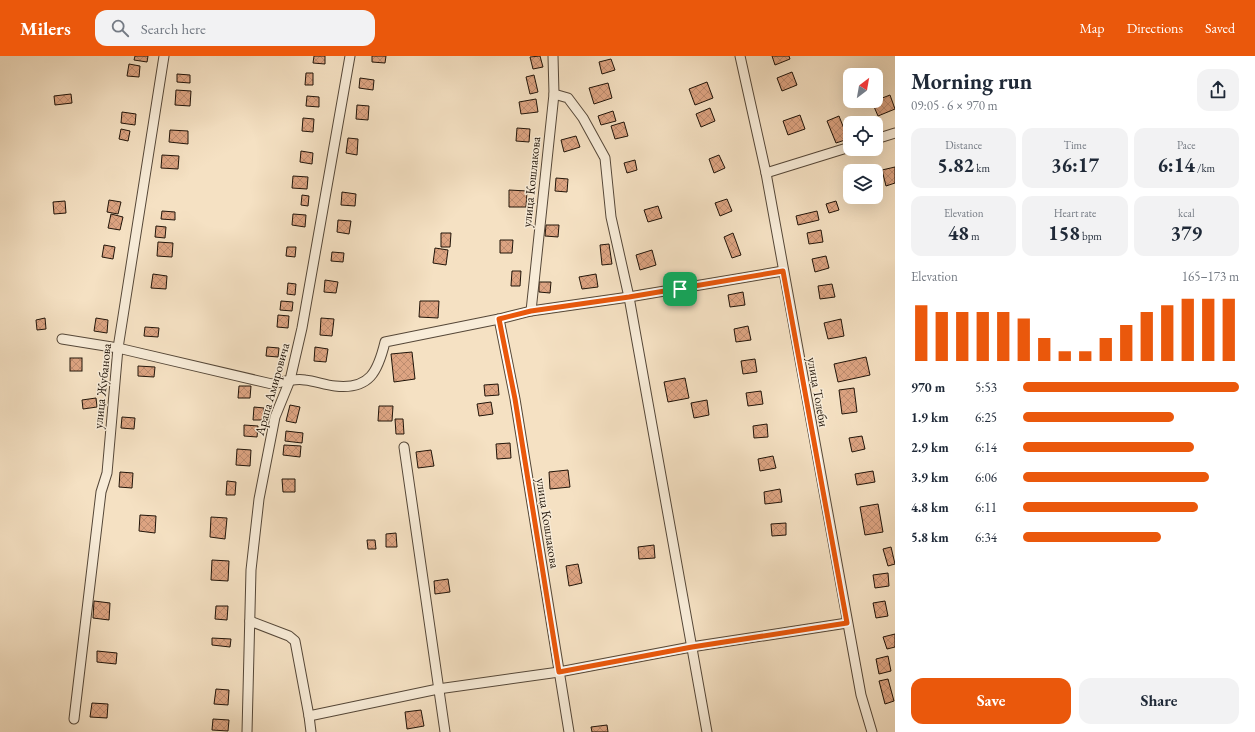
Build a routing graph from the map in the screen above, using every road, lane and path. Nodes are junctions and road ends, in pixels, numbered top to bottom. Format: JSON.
{"nodes":[{"id":1,"x":164,"y":56,"type":"edge"},
{"id":2,"x":350,"y":56,"type":"edge"},
{"id":3,"x":553,"y":56,"type":"edge"},
{"id":4,"x":740,"y":56,"type":"edge"},
{"id":5,"x":554,"y":94,"type":"junction"},
{"id":6,"x":895,"y":133,"type":"edge"},
{"id":7,"x":883,"y":137,"type":"edge"},
{"id":8,"x":843,"y":149,"type":"edge"},
{"id":9,"x":766,"y":173,"type":"junction"},
{"id":10,"x":783,"y":271,"type":"junction"},
{"id":11,"x":629,"y":297,"type":"junction"},
{"id":12,"x":531,"y":311,"type":"junction"},
{"id":13,"x":499,"y":319,"type":"junction"},
{"id":14,"x":62,"y":339,"type":"dead end"},
{"id":15,"x":118,"y":348,"type":"junction"},
{"id":16,"x":290,"y":380,"type":"junction"},
{"id":17,"x":404,"y":447,"type":"dead end"},
{"id":18,"x":250,"y":621,"type":"junction"},
{"id":19,"x":847,"y":623,"type":"junction"},
{"id":20,"x":692,"y":647,"type":"junction"},
{"id":21,"x":559,"y":672,"type":"junction"},
{"id":22,"x":438,"y":689,"type":"junction"},
{"id":23,"x":309,"y":716,"type":"junction"},
{"id":24,"x":74,"y":719,"type":"dead end"},
{"id":25,"x":247,"y":732,"type":"edge"},
{"id":26,"x":312,"y":732,"type":"edge"},
{"id":27,"x":445,"y":732,"type":"edge"},
{"id":28,"x":569,"y":732,"type":"edge"},
{"id":29,"x":707,"y":732,"type":"edge"},
{"id":30,"x":872,"y":732,"type":"edge"}],
"edges":[{"from":1,"to":15,"type":"street","name":"улица Жубанова"},
{"from":2,"to":16,"type":"street","name":"Арапа Амировича"},
{"from":3,"to":5,"type":"street","name":"улица Кошлакова"},
{"from":4,"to":9,"type":"street","name":"улица Толеби"},
{"from":5,"to":11,"type":"street"},
{"from":5,"to":12,"type":"street","name":"улица Кошлакова"},
{"from":6,"to":7,"type":"street"},
{"from":8,"to":9,"type":"street"},
{"from":9,"to":10,"type":"street","name":"улица Толеби"},
{"from":10,"to":11,"type":"street"},
{"from":10,"to":19,"type":"street","name":"улица Толеби"},
{"from":11,"to":12,"type":"street"},
{"from":11,"to":20,"type":"street"},
{"from":12,"to":13,"type":"street"},
{"from":13,"to":16,"type":"street"},
{"from":13,"to":21,"type":"street","name":"улица Кошлакова"},
{"from":14,"to":15,"type":"street"},
{"from":15,"to":16,"type":"street"},
{"from":15,"to":24,"type":"street","name":"улица Жубанова"},
{"from":16,"to":18,"type":"street","name":"Арапа Амировича"},
{"from":17,"to":22,"type":"street"},
{"from":18,"to":23,"type":"street"},
{"from":18,"to":25,"type":"street","name":"Арапа Амировича"},
{"from":19,"to":20,"type":"street"},
{"from":19,"to":30,"type":"street","name":"улица Толеби"},
{"from":20,"to":21,"type":"street"},
{"from":20,"to":29,"type":"street"},
{"from":21,"to":22,"type":"street"},
{"from":21,"to":28,"type":"street","name":"улица Кошлакова"},
{"from":22,"to":23,"type":"street"},
{"from":22,"to":27,"type":"street"},
{"from":23,"to":26,"type":"street"}]}
